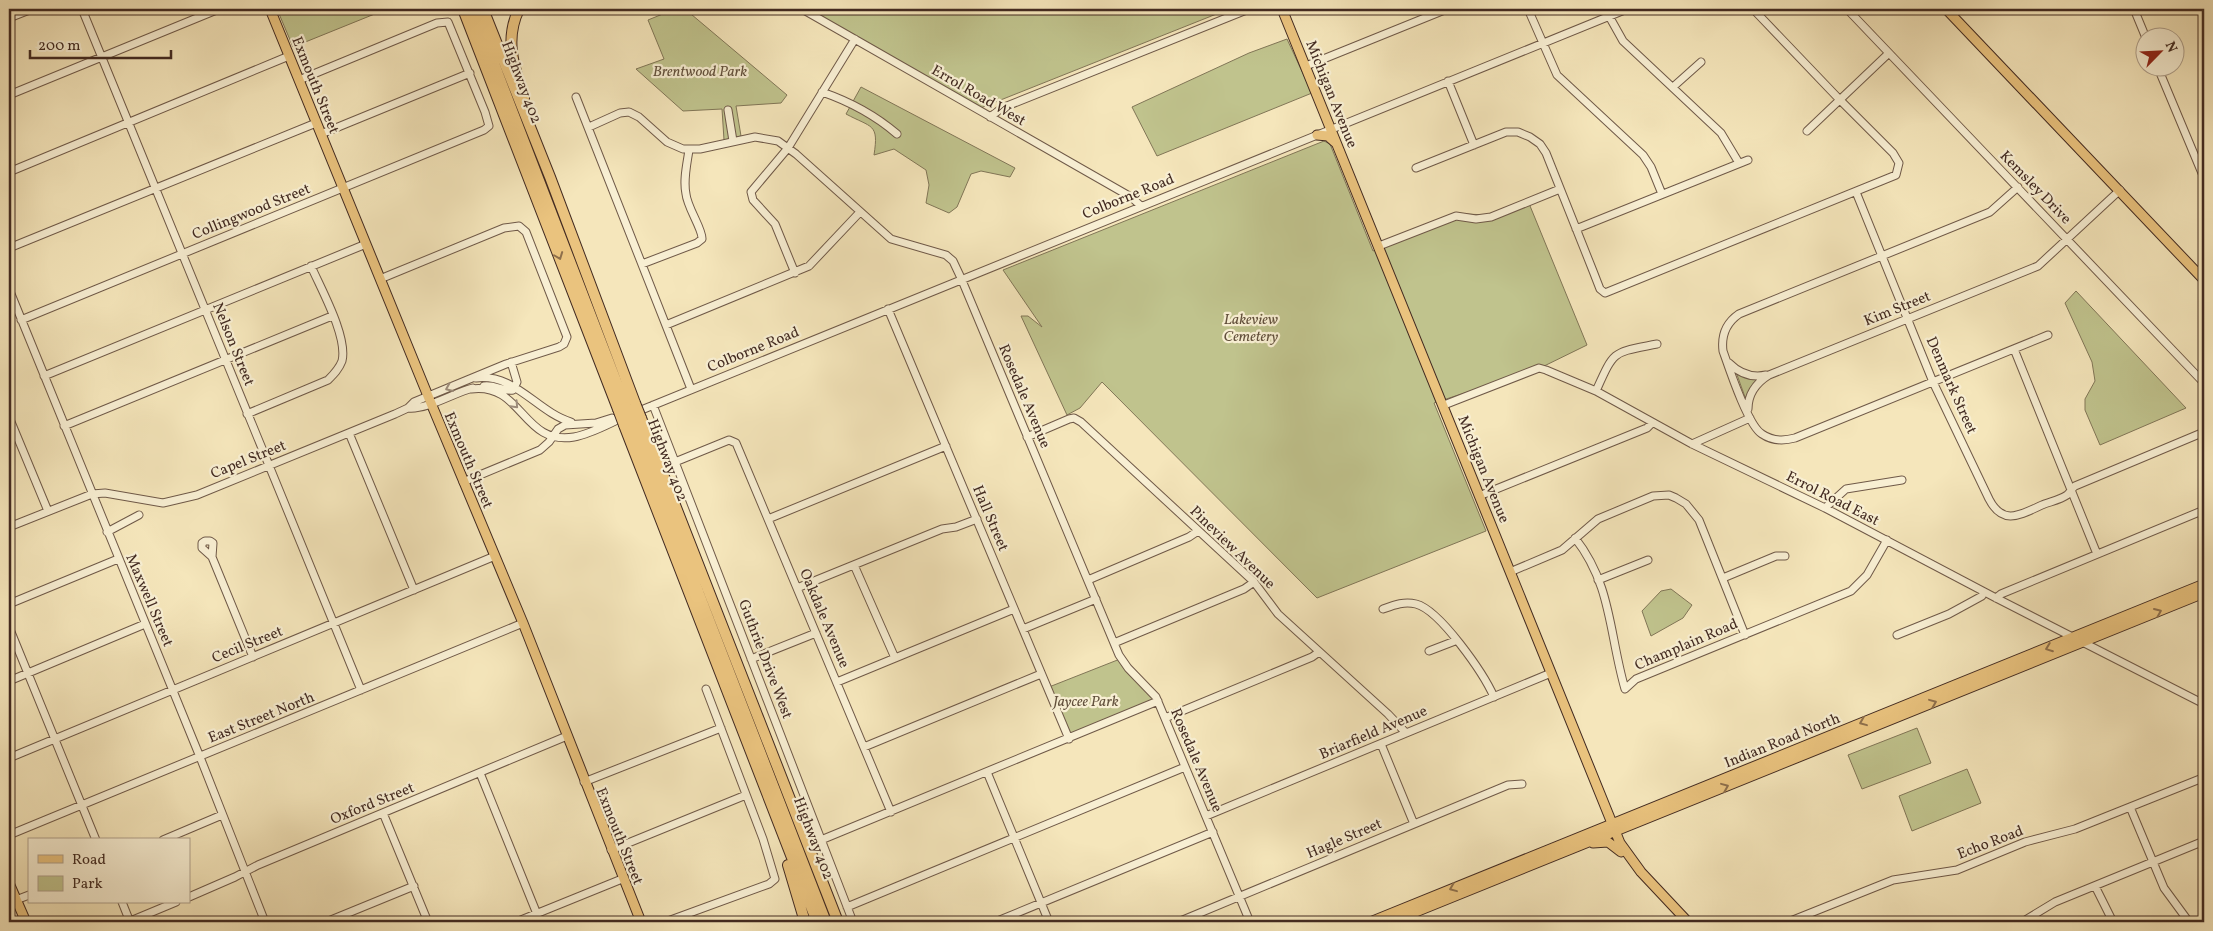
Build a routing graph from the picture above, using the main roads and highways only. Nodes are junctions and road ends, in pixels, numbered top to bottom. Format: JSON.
{"nodes":[{"id":1,"x":270,"y":9,"type":"edge"},
{"id":2,"x":456,"y":9,"type":"edge"},
{"id":3,"x":463,"y":9,"type":"edge"},
{"id":4,"x":473,"y":9,"type":"edge"},
{"id":5,"x":478,"y":9,"type":"edge"},
{"id":6,"x":483,"y":9,"type":"edge"},
{"id":7,"x":519,"y":9,"type":"edge"},
{"id":8,"x":1282,"y":9,"type":"edge"},
{"id":9,"x":1946,"y":9,"type":"edge"},
{"id":10,"x":1317,"y":135,"type":"road end"},
{"id":11,"x":1337,"y":144,"type":"junction"},
{"id":12,"x":550,"y":177,"type":"junction"},
{"id":13,"x":541,"y":210,"type":"junction"},
{"id":14,"x":2201,"y":269,"type":"edge"},
{"id":15,"x":2204,"y":280,"type":"edge"},
{"id":16,"x":632,"y":413,"type":"junction"},
{"id":17,"x":2202,"y":592,"type":"edge"},
{"id":18,"x":733,"y":706,"type":"junction"},
{"id":19,"x":1613,"y":827,"type":"junction"},
{"id":20,"x":1574,"y":848,"type":"junction"},
{"id":21,"x":1641,"y":872,"type":"junction"},
{"id":22,"x":9,"y":884,"type":"edge"},
{"id":23,"x":26,"y":922,"type":"edge"},
{"id":24,"x":641,"y":922,"type":"edge"},
{"id":25,"x":805,"y":922,"type":"edge"},
{"id":26,"x":816,"y":922,"type":"edge"},
{"id":27,"x":826,"y":922,"type":"edge"},
{"id":28,"x":831,"y":922,"type":"edge"},
{"id":29,"x":838,"y":922,"type":"edge"},
{"id":30,"x":1370,"y":922,"type":"edge"},
{"id":31,"x":1391,"y":922,"type":"edge"},
{"id":32,"x":1688,"y":922,"type":"edge"}],
"edges":[{"from":1,"to":24,"type":"main road","name":"Exmouth Street"},
{"from":2,"to":13,"type":"highway"},
{"from":3,"to":13,"type":"highway","name":"Highway 402"},
{"from":4,"to":16,"type":"highway"},
{"from":5,"to":16,"type":"highway","name":"Highway 402"},
{"from":6,"to":12,"type":"highway"},
{"from":7,"to":12,"type":"highway"},
{"from":8,"to":11,"type":"main road","name":"Michigan Avenue"},
{"from":9,"to":14,"type":"main road"},
{"from":10,"to":11,"type":"main road"},
{"from":11,"to":19,"type":"main road","name":"Michigan Avenue"},
{"from":12,"to":16,"type":"highway"},
{"from":13,"to":16,"type":"highway","name":"Highway 402","one_way":true},
{"from":14,"to":15,"type":"main road"},
{"from":16,"to":18,"type":"highway","name":"Highway 402"},
{"from":16,"to":27,"type":"highway"},
{"from":16,"to":28,"type":"highway","name":"Highway 402"},
{"from":16,"to":29,"type":"highway"},
{"from":19,"to":17,"type":"main road","name":"Indian Road North","one_way":true},
{"from":17,"to":19,"type":"main road","name":"Indian Road North","one_way":true},
{"from":18,"to":25,"type":"highway"},
{"from":18,"to":26,"type":"highway","name":"Highway 402"},
{"from":19,"to":20,"type":"main road","name":"Indian Road North"},
{"from":19,"to":21,"type":"main road","name":"Michigan Avenue"},
{"from":19,"to":30,"type":"main road","name":"Indian Road North","one_way":true},
{"from":20,"to":21,"type":"main road"},
{"from":20,"to":31,"type":"main road","name":"Indian Road North"},
{"from":21,"to":32,"type":"main road","name":"Michigan Avenue"},
{"from":22,"to":23,"type":"main road"}]}
